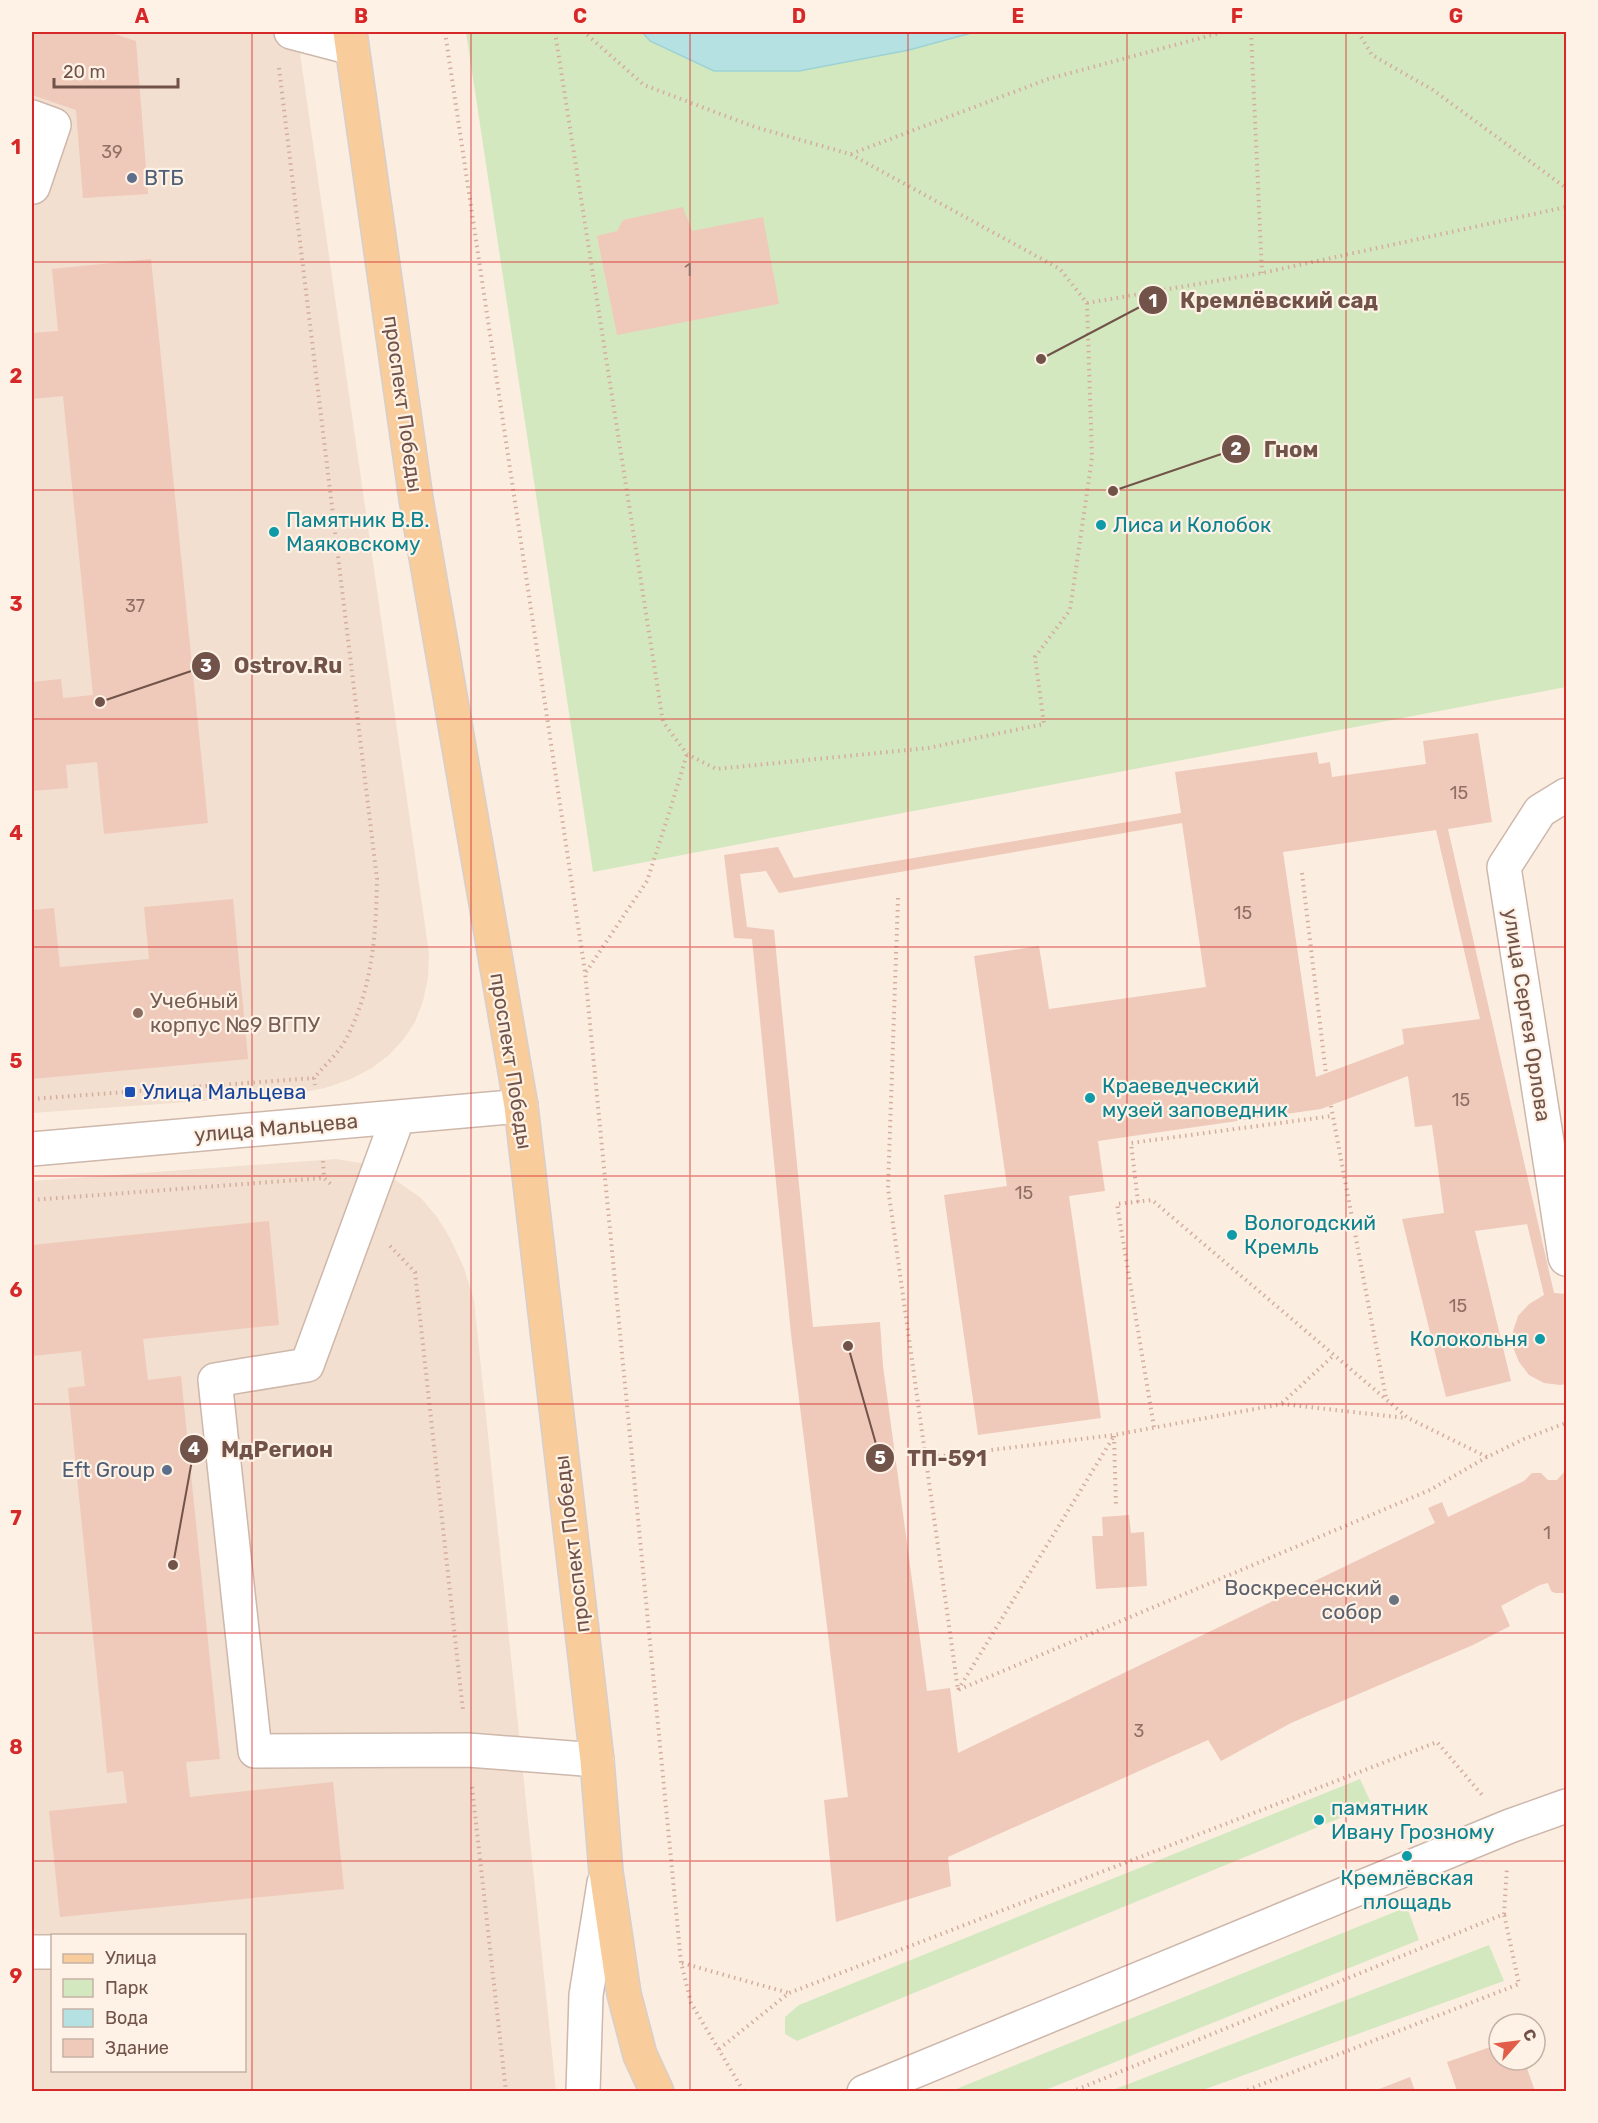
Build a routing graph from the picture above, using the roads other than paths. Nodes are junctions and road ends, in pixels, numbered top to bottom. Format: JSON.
{"nodes":[{"id":1,"x":291,"y":32,"type":"edge"},
{"id":2,"x":351,"y":40,"type":"edge"},
{"id":3,"x":32,"y":117,"type":"edge"},
{"id":4,"x":33,"y":187,"type":"edge"},
{"id":5,"x":1566,"y":795,"type":"edge"},
{"id":6,"x":520,"y":1106,"type":"junction"},
{"id":7,"x":399,"y":1117,"type":"junction"},
{"id":8,"x":32,"y":1149,"type":"edge"},
{"id":9,"x":1566,"y":1259,"type":"edge"},
{"id":10,"x":597,"y":1760,"type":"junction"},
{"id":11,"x":1566,"y":1806,"type":"edge"},
{"id":12,"x":606,"y":1872,"type":"junction"},
{"id":13,"x":32,"y":1952,"type":"edge"},
{"id":14,"x":51,"y":1952,"type":"edge"},
{"id":15,"x":583,"y":2091,"type":"edge"},
{"id":16,"x":657,"y":2091,"type":"edge"},
{"id":17,"x":864,"y":2091,"type":"edge"}],
"edges":[{"from":1,"to":2,"type":"street"},
{"from":2,"to":6,"type":"main road","name":"проспект Победы"},
{"from":3,"to":4,"type":"street"},
{"from":5,"to":9,"type":"street","name":"улица Сергея Орлова"},
{"from":6,"to":7,"type":"street","name":"улица Мальцева"},
{"from":6,"to":10,"type":"main road","name":"проспект Победы"},
{"from":7,"to":8,"type":"street","name":"улица Мальцева"},
{"from":7,"to":10,"type":"street"},
{"from":10,"to":12,"type":"main road","name":"проспект Победы"},
{"from":11,"to":17,"type":"street"},
{"from":12,"to":15,"type":"street"},
{"from":12,"to":16,"type":"main road","name":"проспект Победы"},
{"from":13,"to":14,"type":"street"}]}
